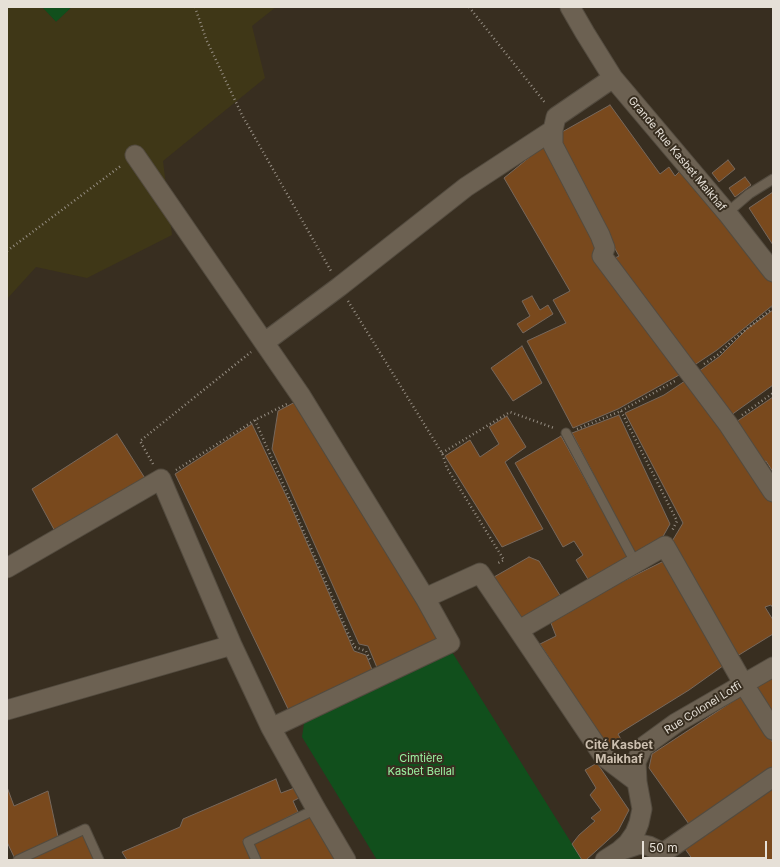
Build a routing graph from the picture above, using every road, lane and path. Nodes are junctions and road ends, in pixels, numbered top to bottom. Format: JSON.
{"nodes":[{"id":1,"x":195,"y":7,"type":"edge"},
{"id":2,"x":469,"y":7,"type":"edge"},
{"id":3,"x":570,"y":7,"type":"edge"},
{"id":4,"x":613,"y":78,"type":"junction"},
{"id":5,"x":554,"y":123,"type":"junction"},
{"id":6,"x":135,"y":155,"type":"joint"},
{"id":7,"x":773,"y":179,"type":"edge"},
{"id":8,"x":727,"y":213,"type":"junction"},
{"id":9,"x":7,"y":251,"type":"edge"},
{"id":10,"x":773,"y":272,"type":"edge"},
{"id":11,"x":340,"y":287,"type":"junction"},
{"id":12,"x":265,"y":342,"type":"junction"},
{"id":13,"x":773,"y":394,"type":"edge"},
{"id":14,"x":301,"y":396,"type":"junction"},
{"id":15,"x":621,"y":411,"type":"dead end"},
{"id":16,"x":256,"y":420,"type":"junction"},
{"id":17,"x":728,"y":424,"type":"junction"},
{"id":18,"x":566,"y":433,"type":"joint"},
{"id":19,"x":442,"y":453,"type":"junction"},
{"id":20,"x":161,"y":479,"type":"junction"},
{"id":21,"x":773,"y":492,"type":"edge"},
{"id":22,"x":665,"y":546,"type":"junction"},
{"id":23,"x":635,"y":562,"type":"junction"},
{"id":24,"x":7,"y":568,"type":"edge"},
{"id":25,"x":480,"y":573,"type":"junction"},
{"id":26,"x":425,"y":598,"type":"junction"},
{"id":27,"x":519,"y":630,"type":"junction"},
{"id":28,"x":232,"y":645,"type":"junction"},
{"id":29,"x":773,"y":667,"type":"edge"},
{"id":30,"x":377,"y":678,"type":"junction"},
{"id":31,"x":743,"y":683,"type":"junction"},
{"id":32,"x":7,"y":710,"type":"edge"},
{"id":33,"x":271,"y":728,"type":"junction"},
{"id":34,"x":773,"y":730,"type":"edge"},
{"id":35,"x":773,"y":777,"type":"edge"},
{"id":36,"x":637,"y":782,"type":"junction"},
{"id":37,"x":316,"y":809,"type":"junction"},
{"id":38,"x":642,"y":809,"type":"junction"},
{"id":39,"x":612,"y":855,"type":"edge"},
{"id":40,"x":665,"y":856,"type":"edge"},
{"id":41,"x":18,"y":860,"type":"edge"},
{"id":42,"x":99,"y":860,"type":"edge"},
{"id":43,"x":256,"y":860,"type":"edge"},
{"id":44,"x":346,"y":860,"type":"edge"}],
"edges":[{"from":1,"to":11,"type":"path"},
{"from":2,"to":5,"type":"path"},
{"from":3,"to":4,"type":"street","name":"Grande Rue Kasbet Maikhaf"},
{"from":4,"to":5,"type":"street"},
{"from":4,"to":8,"type":"street","name":"Grande Rue Kasbet Maikhaf"},
{"from":5,"to":11,"type":"street"},
{"from":5,"to":17,"type":"street"},
{"from":6,"to":9,"type":"path"},
{"from":6,"to":12,"type":"street"},
{"from":7,"to":8,"type":"lane"},
{"from":8,"to":10,"type":"street","name":"Grande Rue Kasbet Maikhaf"},
{"from":11,"to":12,"type":"street"},
{"from":11,"to":19,"type":"path"},
{"from":12,"to":14,"type":"street"},
{"from":12,"to":20,"type":"path"},
{"from":13,"to":17,"type":"path"},
{"from":14,"to":16,"type":"path"},
{"from":14,"to":26,"type":"street"},
{"from":15,"to":22,"type":"path"},
{"from":16,"to":20,"type":"path"},
{"from":16,"to":30,"type":"path"},
{"from":17,"to":21,"type":"street"},
{"from":18,"to":19,"type":"path"},
{"from":18,"to":23,"type":"lane"},
{"from":19,"to":25,"type":"path"},
{"from":20,"to":24,"type":"street"},
{"from":20,"to":28,"type":"street"},
{"from":22,"to":23,"type":"street"},
{"from":22,"to":31,"type":"street"},
{"from":23,"to":27,"type":"street"},
{"from":25,"to":26,"type":"street"},
{"from":25,"to":27,"type":"street"},
{"from":26,"to":30,"type":"street"},
{"from":27,"to":36,"type":"street"},
{"from":28,"to":32,"type":"street"},
{"from":28,"to":33,"type":"street"},
{"from":29,"to":31,"type":"street","name":"Rue Colonel Lotfi"},
{"from":30,"to":33,"type":"street"},
{"from":31,"to":34,"type":"street"},
{"from":31,"to":36,"type":"street","name":"Rue Colonel Lotfi"},
{"from":33,"to":37,"type":"street"},
{"from":35,"to":40,"type":"street"},
{"from":36,"to":38,"type":"street","name":"Rue Colonel Lotfi"},
{"from":37,"to":43,"type":"lane"},
{"from":37,"to":44,"type":"street"},
{"from":38,"to":39,"type":"street","name":"Rue Colonel Lotfi"},
{"from":38,"to":40,"type":"street"},
{"from":39,"to":40,"type":"street"},
{"from":41,"to":42,"type":"lane"}]}
